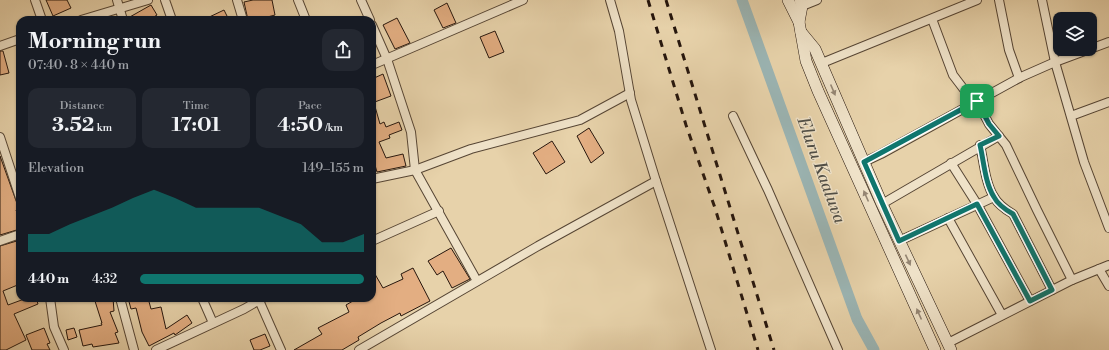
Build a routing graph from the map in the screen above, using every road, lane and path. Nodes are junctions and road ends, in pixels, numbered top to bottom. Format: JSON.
{"nodes":[{"id":1,"x":35,"y":0,"type":"edge"},
{"id":2,"x":117,"y":0,"type":"edge"},
{"id":3,"x":148,"y":0,"type":"edge"},
{"id":4,"x":165,"y":0,"type":"edge"},
{"id":5,"x":237,"y":0,"type":"edge"},
{"id":6,"x":298,"y":0,"type":"edge"},
{"id":7,"x":361,"y":0,"type":"edge"},
{"id":8,"x":523,"y":0,"type":"edge"},
{"id":9,"x":610,"y":0,"type":"edge"},
{"id":10,"x":788,"y":0,"type":"edge"},
{"id":11,"x":817,"y":0,"type":"edge"},
{"id":12,"x":977,"y":0,"type":"edge"},
{"id":13,"x":999,"y":0,"type":"edge"},
{"id":14,"x":1042,"y":0,"type":"edge"},
{"id":15,"x":801,"y":3,"type":"edge"},
{"id":16,"x":120,"y":9,"type":"junction"},
{"id":17,"x":41,"y":16,"type":"edge"},
{"id":18,"x":95,"y":16,"type":"edge"},
{"id":19,"x":121,"y":16,"type":"edge"},
{"id":20,"x":171,"y":16,"type":"edge"},
{"id":21,"x":242,"y":16,"type":"edge"},
{"id":22,"x":304,"y":16,"type":"edge"},
{"id":23,"x":368,"y":16,"type":"edge"},
{"id":24,"x":932,"y":19,"type":"junction"},
{"id":25,"x":800,"y":27,"type":"junction"},
{"id":26,"x":376,"y":34,"type":"edge"},
{"id":27,"x":16,"y":41,"type":"edge"},
{"id":28,"x":1109,"y":42,"type":"edge"},
{"id":29,"x":0,"y":46,"type":"edge"},
{"id":30,"x":387,"y":59,"type":"junction"},
{"id":31,"x":1055,"y":62,"type":"junction"},
{"id":32,"x":376,"y":63,"type":"edge"},
{"id":33,"x":822,"y":63,"type":"junction"},
{"id":34,"x":1018,"y":78,"type":"junction"},
{"id":35,"x":630,"y":93,"type":"junction"},
{"id":36,"x":977,"y":101,"type":"junction"},
{"id":37,"x":1109,"y":102,"type":"edge"},
{"id":38,"x":733,"y":116,"type":"dead end"},
{"id":39,"x":1071,"y":116,"type":"junction"},
{"id":40,"x":999,"y":136,"type":"junction"},
{"id":41,"x":0,"y":137,"type":"edge"},
{"id":42,"x":980,"y":145,"type":"junction"},
{"id":43,"x":864,"y":162,"type":"junction"},
{"id":44,"x":951,"y":163,"type":"junction"},
{"id":45,"x":416,"y":170,"type":"junction"},
{"id":46,"x":376,"y":178,"type":"edge"},
{"id":47,"x":656,"y":181,"type":"junction"},
{"id":48,"x":16,"y":186,"type":"edge"},
{"id":49,"x":994,"y":197,"type":"junction"},
{"id":50,"x":882,"y":204,"type":"junction"},
{"id":51,"x":977,"y":204,"type":"junction"},
{"id":52,"x":1106,"y":210,"type":"edge"},
{"id":53,"x":439,"y":211,"type":"junction"},
{"id":54,"x":948,"y":218,"type":"junction"},
{"id":55,"x":1109,"y":228,"type":"edge"},
{"id":56,"x":16,"y":235,"type":"edge"},
{"id":57,"x":376,"y":239,"type":"edge"},
{"id":58,"x":0,"y":241,"type":"edge"},
{"id":59,"x":899,"y":241,"type":"junction"},
{"id":60,"x":1109,"y":265,"type":"edge"},
{"id":61,"x":1099,"y":269,"type":"junction"},
{"id":62,"x":1072,"y":280,"type":"junction"},
{"id":63,"x":477,"y":281,"type":"junction"},
{"id":64,"x":1109,"y":286,"type":"edge"},
{"id":65,"x":1052,"y":290,"type":"junction"},
{"id":66,"x":1030,"y":301,"type":"junction"},
{"id":67,"x":51,"y":302,"type":"edge"},
{"id":68,"x":121,"y":302,"type":"edge"},
{"id":69,"x":204,"y":302,"type":"edge"},
{"id":70,"x":254,"y":302,"type":"edge"},
{"id":71,"x":261,"y":302,"type":"edge"},
{"id":72,"x":1002,"y":315,"type":"junction"},
{"id":73,"x":213,"y":324,"type":"junction"},
{"id":74,"x":949,"y":347,"type":"edge"},
{"id":75,"x":64,"y":350,"type":"edge"},
{"id":76,"x":134,"y":350,"type":"edge"},
{"id":77,"x":156,"y":350,"type":"edge"},
{"id":78,"x":281,"y":350,"type":"edge"},
{"id":79,"x":359,"y":350,"type":"edge"},
{"id":80,"x":711,"y":350,"type":"edge"},
{"id":81,"x":838,"y":350,"type":"edge"},
{"id":82,"x":935,"y":350,"type":"edge"}],
"edges":[{"from":1,"to":17,"type":"street"},
{"from":2,"to":16,"type":"street"},
{"from":3,"to":16,"type":"street"},
{"from":4,"to":20,"type":"street"},
{"from":5,"to":21,"type":"street"},
{"from":6,"to":22,"type":"street"},
{"from":7,"to":23,"type":"street"},
{"from":8,"to":30,"type":"street"},
{"from":9,"to":35,"type":"street"},
{"from":10,"to":25,"type":"main road"},
{"from":11,"to":15,"type":"street"},
{"from":12,"to":24,"type":"street"},
{"from":13,"to":34,"type":"street"},
{"from":14,"to":31,"type":"street"},
{"from":15,"to":25,"type":"main road"},
{"from":16,"to":18,"type":"street"},
{"from":16,"to":19,"type":"street"},
{"from":24,"to":33,"type":"street"},
{"from":24,"to":36,"type":"street"},
{"from":25,"to":33,"type":"main road"},
{"from":82,"to":25,"type":"main road","one_way":true},
{"from":26,"to":30,"type":"street"},
{"from":27,"to":29,"type":"street"},
{"from":28,"to":31,"type":"street"},
{"from":30,"to":32,"type":"street"},
{"from":30,"to":45,"type":"street"},
{"from":31,"to":34,"type":"street"},
{"from":31,"to":39,"type":"street"},
{"from":33,"to":43,"type":"main road","one_way":true},
{"from":34,"to":36,"type":"street"},
{"from":35,"to":45,"type":"street"},
{"from":35,"to":47,"type":"street"},
{"from":36,"to":40,"type":"street"},
{"from":36,"to":43,"type":"street"},
{"from":37,"to":39,"type":"street"},
{"from":38,"to":81,"type":"street"},
{"from":39,"to":52,"type":"street"},
{"from":40,"to":42,"type":"street"},
{"from":40,"to":62,"type":"street"},
{"from":41,"to":48,"type":"street"},
{"from":42,"to":44,"type":"street"},
{"from":42,"to":49,"type":"street"},
{"from":43,"to":50,"type":"main road"},
{"from":44,"to":50,"type":"street"},
{"from":44,"to":51,"type":"street"},
{"from":45,"to":46,"type":"street"},
{"from":45,"to":53,"type":"street"},
{"from":47,"to":63,"type":"street"},
{"from":47,"to":80,"type":"street"},
{"from":49,"to":51,"type":"street"},
{"from":49,"to":65,"type":"street"},
{"from":50,"to":59,"type":"main road"},
{"from":51,"to":54,"type":"street"},
{"from":51,"to":66,"type":"street"},
{"from":52,"to":55,"type":"street"},
{"from":53,"to":57,"type":"street"},
{"from":53,"to":63,"type":"street"},
{"from":54,"to":59,"type":"street"},
{"from":54,"to":72,"type":"street"},
{"from":56,"to":58,"type":"street"},
{"from":59,"to":74,"type":"main road","one_way":true},
{"from":60,"to":61,"type":"street"},
{"from":61,"to":62,"type":"street"},
{"from":61,"to":64,"type":"street"},
{"from":62,"to":65,"type":"street"},
{"from":63,"to":79,"type":"street"},
{"from":65,"to":66,"type":"street"},
{"from":66,"to":72,"type":"street"},
{"from":67,"to":75,"type":"street"},
{"from":68,"to":76,"type":"street"},
{"from":69,"to":73,"type":"street"},
{"from":70,"to":73,"type":"street"},
{"from":71,"to":78,"type":"street"},
{"from":72,"to":74,"type":"street"},
{"from":73,"to":77,"type":"street"}]}
